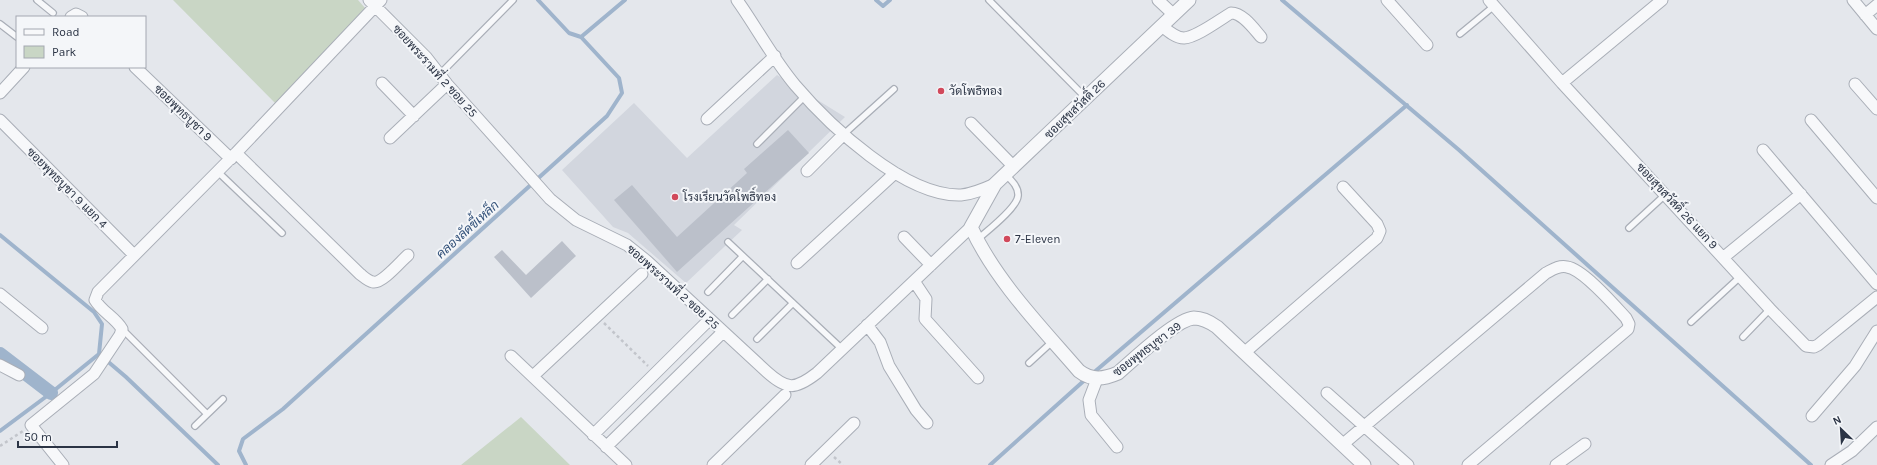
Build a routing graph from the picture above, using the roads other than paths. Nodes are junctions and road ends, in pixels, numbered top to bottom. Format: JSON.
{"nodes":[{"id":1,"x":37,"y":0,"type":"edge"},
{"id":2,"x":513,"y":0,"type":"edge"},
{"id":3,"x":737,"y":0,"type":"edge"},
{"id":4,"x":989,"y":0,"type":"edge"},
{"id":5,"x":1158,"y":0,"type":"edge"},
{"id":6,"x":1190,"y":0,"type":"edge"},
{"id":7,"x":1387,"y":0,"type":"edge"},
{"id":8,"x":1662,"y":0,"type":"edge"},
{"id":9,"x":1853,"y":0,"type":"edge"},
{"id":10,"x":375,"y":2,"type":"edge"},
{"id":11,"x":1491,"y":3,"type":"edge"},
{"id":12,"x":1877,"y":5,"type":"edge"},
{"id":13,"x":53,"y":13,"type":"dead end"},
{"id":14,"x":1174,"y":15,"type":"junction"},
{"id":15,"x":1865,"y":15,"type":"junction"},
{"id":16,"x":0,"y":24,"type":"edge"},
{"id":17,"x":1162,"y":26,"type":"junction"},
{"id":18,"x":1877,"y":29,"type":"edge"},
{"id":19,"x":1460,"y":34,"type":"dead end"},
{"id":20,"x":16,"y":36,"type":"edge"},
{"id":21,"x":1262,"y":37,"type":"dead end"},
{"id":22,"x":1427,"y":45,"type":"dead end"},
{"id":23,"x":775,"y":56,"type":"junction"},
{"id":24,"x":23,"y":68,"type":"edge"},
{"id":25,"x":136,"y":68,"type":"edge"},
{"id":26,"x":439,"y":74,"type":"junction"},
{"id":27,"x":382,"y":83,"type":"dead end"},
{"id":28,"x":1562,"y":83,"type":"junction"},
{"id":29,"x":446,"y":84,"type":"junction"},
{"id":30,"x":1855,"y":84,"type":"dead end"},
{"id":31,"x":894,"y":89,"type":"dead end"},
{"id":32,"x":0,"y":93,"type":"edge"},
{"id":33,"x":805,"y":96,"type":"junction"},
{"id":34,"x":1086,"y":98,"type":"junction"},
{"id":35,"x":1877,"y":109,"type":"edge"},
{"id":36,"x":414,"y":116,"type":"junction"},
{"id":37,"x":0,"y":120,"type":"edge"},
{"id":38,"x":707,"y":120,"type":"dead end"},
{"id":39,"x":1811,"y":120,"type":"dead end"},
{"id":40,"x":972,"y":123,"type":"dead end"},
{"id":41,"x":844,"y":134,"type":"junction"},
{"id":42,"x":390,"y":138,"type":"dead end"},
{"id":43,"x":757,"y":144,"type":"dead end"},
{"id":44,"x":1764,"y":150,"type":"dead end"},
{"id":45,"x":234,"y":156,"type":"junction"},
{"id":46,"x":807,"y":171,"type":"dead end"},
{"id":47,"x":1010,"y":171,"type":"junction"},
{"id":48,"x":218,"y":172,"type":"junction"},
{"id":49,"x":895,"y":172,"type":"junction"},
{"id":50,"x":995,"y":184,"type":"junction"},
{"id":51,"x":1343,"y":187,"type":"dead end"},
{"id":52,"x":1666,"y":194,"type":"junction"},
{"id":53,"x":1801,"y":194,"type":"junction"},
{"id":54,"x":1877,"y":198,"type":"edge"},
{"id":55,"x":971,"y":227,"type":"junction"},
{"id":56,"x":1628,"y":228,"type":"dead end"},
{"id":57,"x":282,"y":233,"type":"dead end"},
{"id":58,"x":904,"y":237,"type":"dead end"},
{"id":59,"x":977,"y":240,"type":"junction"},
{"id":60,"x":728,"y":242,"type":"dead end"},
{"id":61,"x":134,"y":255,"type":"junction"},
{"id":62,"x":408,"y":255,"type":"dead end"},
{"id":63,"x":744,"y":256,"type":"junction"},
{"id":64,"x":1724,"y":257,"type":"junction"},
{"id":65,"x":797,"y":263,"type":"dead end"},
{"id":66,"x":931,"y":265,"type":"junction"},
{"id":67,"x":642,"y":274,"type":"dead end"},
{"id":68,"x":1741,"y":276,"type":"junction"},
{"id":69,"x":768,"y":279,"type":"junction"},
{"id":70,"x":914,"y":281,"type":"junction"},
{"id":71,"x":1877,"y":284,"type":"edge"},
{"id":72,"x":708,"y":292,"type":"dead end"},
{"id":73,"x":0,"y":294,"type":"edge"},
{"id":74,"x":1877,"y":297,"type":"edge"},
{"id":75,"x":793,"y":303,"type":"junction"},
{"id":76,"x":1770,"y":309,"type":"junction"},
{"id":77,"x":732,"y":316,"type":"dead end"},
{"id":78,"x":710,"y":319,"type":"junction"},
{"id":79,"x":1691,"y":322,"type":"dead end"},
{"id":80,"x":867,"y":325,"type":"junction"},
{"id":81,"x":42,"y":328,"type":"dead end"},
{"id":82,"x":122,"y":329,"type":"junction"},
{"id":83,"x":1877,"y":331,"type":"edge"},
{"id":84,"x":723,"y":332,"type":"junction"},
{"id":85,"x":1743,"y":337,"type":"dead end"},
{"id":86,"x":757,"y":339,"type":"dead end"},
{"id":87,"x":1053,"y":341,"type":"junction"},
{"id":88,"x":842,"y":349,"type":"junction"},
{"id":89,"x":1244,"y":353,"type":"junction"},
{"id":90,"x":511,"y":356,"type":"dead end"},
{"id":91,"x":1029,"y":363,"type":"dead end"},
{"id":92,"x":0,"y":365,"type":"edge"},
{"id":93,"x":655,"y":373,"type":"junction"},
{"id":94,"x":18,"y":375,"type":"dead end"},
{"id":95,"x":533,"y":376,"type":"junction"},
{"id":96,"x":978,"y":378,"type":"dead end"},
{"id":97,"x":1097,"y":379,"type":"junction"},
{"id":98,"x":669,"y":386,"type":"junction"},
{"id":99,"x":1327,"y":393,"type":"dead end"},
{"id":100,"x":786,"y":395,"type":"dead end"},
{"id":101,"x":222,"y":399,"type":"dead end"},
{"id":102,"x":207,"y":414,"type":"junction"},
{"id":103,"x":1812,"y":416,"type":"dead end"},
{"id":104,"x":854,"y":423,"type":"dead end"},
{"id":105,"x":927,"y":423,"type":"dead end"},
{"id":106,"x":1365,"y":425,"type":"junction"},
{"id":107,"x":195,"y":426,"type":"dead end"},
{"id":108,"x":1877,"y":427,"type":"edge"},
{"id":109,"x":593,"y":435,"type":"junction"},
{"id":110,"x":1585,"y":444,"type":"dead end"},
{"id":111,"x":1342,"y":445,"type":"junction"},
{"id":112,"x":606,"y":447,"type":"junction"},
{"id":113,"x":1117,"y":447,"type":"dead end"},
{"id":114,"x":63,"y":465,"type":"edge"},
{"id":115,"x":626,"y":465,"type":"edge"},
{"id":116,"x":713,"y":465,"type":"edge"},
{"id":117,"x":811,"y":465,"type":"edge"},
{"id":118,"x":1364,"y":465,"type":"edge"},
{"id":119,"x":1408,"y":465,"type":"edge"},
{"id":120,"x":1468,"y":465,"type":"edge"},
{"id":121,"x":1556,"y":465,"type":"edge"},
{"id":122,"x":1831,"y":465,"type":"edge"}],
"edges":[{"from":1,"to":13,"type":"lane"},
{"from":2,"to":26,"type":"lane"},
{"from":3,"to":23,"type":"street"},
{"from":4,"to":34,"type":"lane"},
{"from":5,"to":14,"type":"street"},
{"from":6,"to":14,"type":"street","name":"ซอยสุขสวัสดิ์ 26"},
{"from":7,"to":22,"type":"street"},
{"from":8,"to":28,"type":"street"},
{"from":9,"to":15,"type":"street"},
{"from":10,"to":26,"type":"street","name":"ซอยพระรามที่ 2 ซอย 25"},
{"from":10,"to":45,"type":"street"},
{"from":11,"to":19,"type":"lane"},
{"from":11,"to":28,"type":"street","name":"ซอยสุขสวัสดิ์ 26 แยก 9"},
{"from":12,"to":15,"type":"street"},
{"from":14,"to":17,"type":"street","name":"ซอยสุขสวัสดิ์ 26"},
{"from":15,"to":18,"type":"street"},
{"from":16,"to":20,"type":"lane"},
{"from":17,"to":21,"type":"street"},
{"from":17,"to":34,"type":"street","name":"ซอยสุขสวัสดิ์ 26"},
{"from":23,"to":33,"type":"street"},
{"from":23,"to":38,"type":"street"},
{"from":24,"to":32,"type":"street"},
{"from":25,"to":45,"type":"street","name":"ซอยพุทธบูชา 9"},
{"from":26,"to":29,"type":"street","name":"ซอยพระรามที่ 2 ซอย 25"},
{"from":27,"to":36,"type":"street"},
{"from":28,"to":52,"type":"street","name":"ซอยสุขสวัสดิ์ 26 แยก 9"},
{"from":29,"to":36,"type":"street"},
{"from":29,"to":78,"type":"street","name":"ซอยพระรามที่ 2 ซอย 25"},
{"from":30,"to":35,"type":"street"},
{"from":31,"to":41,"type":"lane"},
{"from":33,"to":41,"type":"street"},
{"from":33,"to":43,"type":"lane"},
{"from":34,"to":47,"type":"street","name":"ซอยสุขสวัสดิ์ 26"},
{"from":36,"to":42,"type":"street"},
{"from":37,"to":61,"type":"street","name":"ซอยพุทธบูชา 9 แยก 4"},
{"from":39,"to":54,"type":"street"},
{"from":40,"to":47,"type":"street"},
{"from":41,"to":46,"type":"street"},
{"from":41,"to":49,"type":"street"},
{"from":44,"to":53,"type":"street"},
{"from":45,"to":48,"type":"street"},
{"from":45,"to":62,"type":"street","name":"ซอยพุทธบูชา 9"},
{"from":47,"to":50,"type":"street","name":"ซอยสุขสวัสดิ์ 26"},
{"from":47,"to":59,"type":"lane"},
{"from":48,"to":57,"type":"lane"},
{"from":48,"to":61,"type":"street"},
{"from":49,"to":50,"type":"street"},
{"from":49,"to":65,"type":"street"},
{"from":50,"to":55,"type":"street","name":"ซอยสุขสวัสดิ์ 26"},
{"from":51,"to":89,"type":"street"},
{"from":52,"to":56,"type":"lane"},
{"from":52,"to":64,"type":"street","name":"ซอยสุขสวัสดิ์ 26 แยก 9"},
{"from":53,"to":64,"type":"street"},
{"from":53,"to":71,"type":"street"},
{"from":55,"to":59,"type":"street","name":"ซอยพุทธบูชา 39"},
{"from":55,"to":66,"type":"street","name":"ซอยพระรามที่ 2 ซอย 25"},
{"from":58,"to":66,"type":"street"},
{"from":59,"to":87,"type":"street","name":"ซอยพุทธบูชา 39"},
{"from":60,"to":63,"type":"lane"},
{"from":61,"to":82,"type":"street"},
{"from":63,"to":69,"type":"lane"},
{"from":63,"to":72,"type":"lane"},
{"from":64,"to":68,"type":"street","name":"ซอยสุขสวัสดิ์ 26 แยก 9"},
{"from":66,"to":70,"type":"street","name":"ซอยพระรามที่ 2 ซอย 25"},
{"from":67,"to":95,"type":"street"},
{"from":68,"to":76,"type":"street","name":"ซอยสุขสวัสดิ์ 26 แยก 9"},
{"from":68,"to":79,"type":"lane"},
{"from":69,"to":75,"type":"lane"},
{"from":69,"to":77,"type":"lane"},
{"from":70,"to":80,"type":"street","name":"ซอยพระรามที่ 2 ซอย 25"},
{"from":70,"to":96,"type":"street"},
{"from":73,"to":81,"type":"street"},
{"from":74,"to":76,"type":"street","name":"ซอยสุขสวัสดิ์ 26 แยก 9"},
{"from":75,"to":86,"type":"lane"},
{"from":75,"to":88,"type":"lane"},
{"from":76,"to":85,"type":"lane"},
{"from":78,"to":84,"type":"street","name":"ซอยพระรามที่ 2 ซอย 25"},
{"from":78,"to":93,"type":"street"},
{"from":80,"to":88,"type":"street","name":"ซอยพระรามที่ 2 ซอย 25"},
{"from":80,"to":105,"type":"street"},
{"from":82,"to":102,"type":"lane"},
{"from":82,"to":114,"type":"street"},
{"from":83,"to":103,"type":"street"},
{"from":84,"to":88,"type":"street","name":"ซอยพระรามที่ 2 ซอย 25"},
{"from":84,"to":98,"type":"street"},
{"from":87,"to":91,"type":"lane"},
{"from":87,"to":97,"type":"street","name":"ซอยพุทธบูชา 39"},
{"from":89,"to":97,"type":"street","name":"ซอยพุทธบูชา 39"},
{"from":89,"to":111,"type":"street","name":"ซอยพุทธบูชา 39"},
{"from":90,"to":95,"type":"street"},
{"from":92,"to":94,"type":"street"},
{"from":93,"to":98,"type":"street"},
{"from":93,"to":109,"type":"street"},
{"from":95,"to":109,"type":"street"},
{"from":97,"to":113,"type":"street"},
{"from":98,"to":112,"type":"street"},
{"from":99,"to":106,"type":"street"},
{"from":100,"to":116,"type":"street"},
{"from":101,"to":102,"type":"lane"},
{"from":102,"to":107,"type":"lane"},
{"from":104,"to":117,"type":"street"},
{"from":106,"to":111,"type":"street"},
{"from":106,"to":119,"type":"street"},
{"from":106,"to":120,"type":"street"},
{"from":108,"to":122,"type":"street"},
{"from":109,"to":112,"type":"street"},
{"from":110,"to":121,"type":"street"},
{"from":111,"to":118,"type":"street","name":"ซอยพุทธบูชา 39"},
{"from":112,"to":115,"type":"street"}]}
